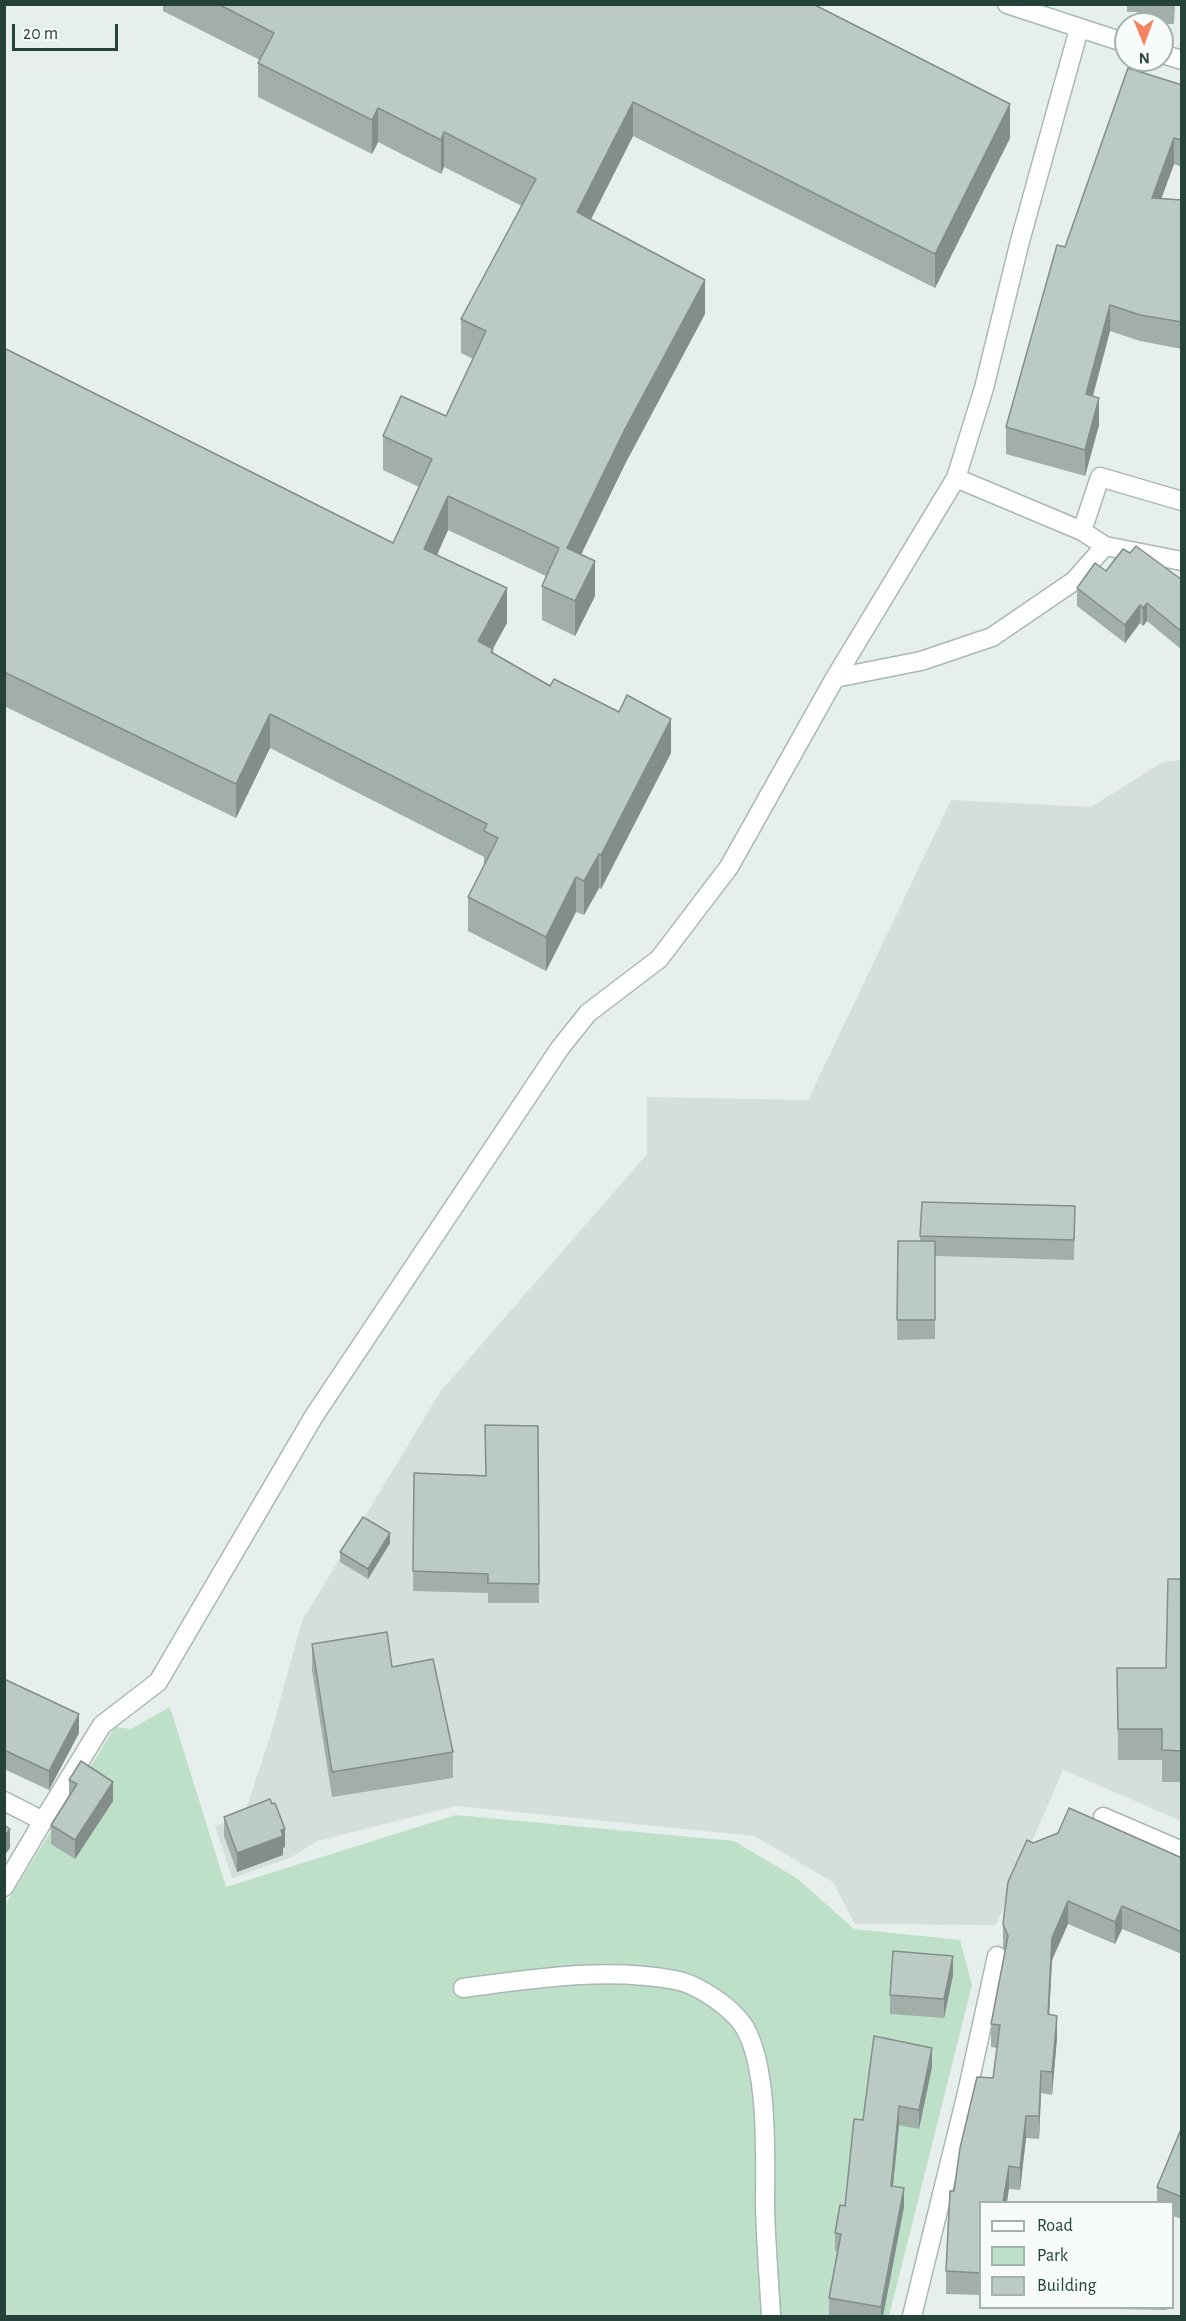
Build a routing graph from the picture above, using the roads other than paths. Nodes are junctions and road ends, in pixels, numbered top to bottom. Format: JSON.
{"nodes":[{"id":1,"x":1007,"y":4,"type":"edge"},
{"id":2,"x":1078,"y":29,"type":"junction"},
{"id":3,"x":1114,"y":40,"type":"edge"},
{"id":4,"x":956,"y":478,"type":"junction"},
{"id":5,"x":1182,"y":501,"type":"edge"},
{"id":6,"x":1082,"y":531,"type":"junction"},
{"id":7,"x":1105,"y":546,"type":"junction"},
{"id":8,"x":1182,"y":561,"type":"edge"},
{"id":9,"x":834,"y":678,"type":"junction"},
{"id":10,"x":4,"y":1801,"type":"edge"},
{"id":11,"x":1103,"y":1817,"type":"dead end"},
{"id":12,"x":43,"y":1821,"type":"junction"},
{"id":13,"x":1182,"y":1851,"type":"edge"},
{"id":14,"x":4,"y":1887,"type":"edge"},
{"id":15,"x":997,"y":1956,"type":"dead end"},
{"id":16,"x":463,"y":1988,"type":"dead end"},
{"id":17,"x":771,"y":2316,"type":"edge"},
{"id":18,"x":912,"y":2316,"type":"edge"}],
"edges":[{"from":1,"to":2,"type":"street"},
{"from":2,"to":3,"type":"street"},
{"from":2,"to":4,"type":"street"},
{"from":4,"to":6,"type":"street"},
{"from":4,"to":9,"type":"street"},
{"from":5,"to":6,"type":"street"},
{"from":6,"to":7,"type":"street"},
{"from":7,"to":8,"type":"street"},
{"from":7,"to":9,"type":"street"},
{"from":9,"to":12,"type":"street"},
{"from":10,"to":12,"type":"street"},
{"from":11,"to":13,"type":"street"},
{"from":12,"to":14,"type":"street"},
{"from":15,"to":18,"type":"street"},
{"from":16,"to":17,"type":"street"}]}
